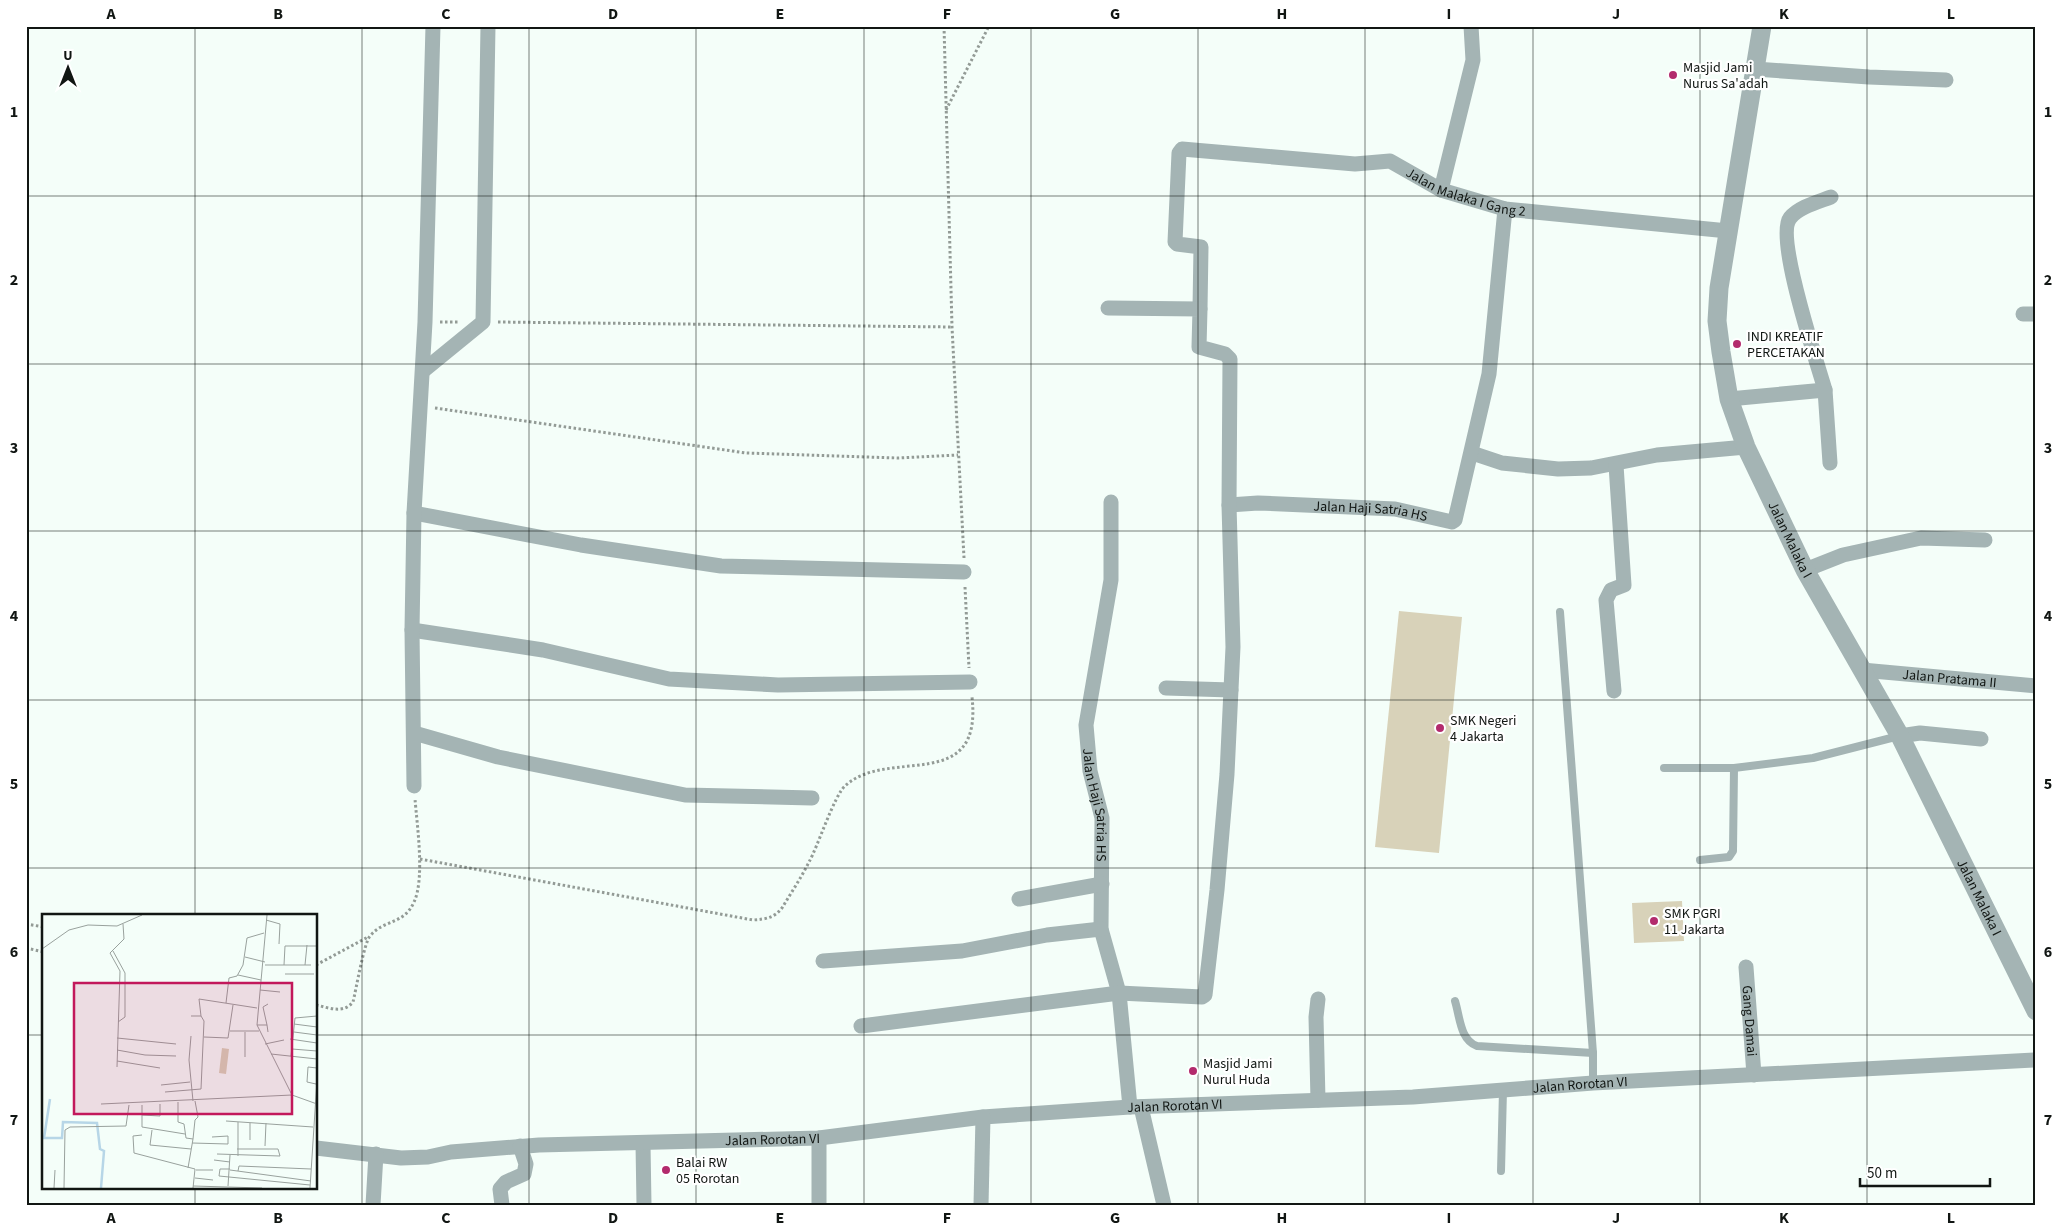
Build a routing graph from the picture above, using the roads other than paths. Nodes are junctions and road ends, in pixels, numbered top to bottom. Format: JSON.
{"nodes":[{"id":1,"x":433,"y":26,"type":"edge"},
{"id":2,"x":488,"y":26,"type":"edge"},
{"id":3,"x":1471,"y":26,"type":"edge"},
{"id":4,"x":1762,"y":26,"type":"edge"},
{"id":5,"x":1755,"y":69,"type":"junction"},
{"id":6,"x":1946,"y":80,"type":"dead end"},
{"id":7,"x":1441,"y":190,"type":"junction"},
{"id":8,"x":1831,"y":197,"type":"dead end"},
{"id":9,"x":1504,"y":210,"type":"junction"},
{"id":10,"x":1728,"y":231,"type":"junction"},
{"id":11,"x":1108,"y":308,"type":"dead end"},
{"id":12,"x":1200,"y":309,"type":"junction"},
{"id":13,"x":423,"y":370,"type":"junction"},
{"id":14,"x":1822,"y":391,"type":"junction"},
{"id":15,"x":1729,"y":399,"type":"junction"},
{"id":16,"x":1746,"y":447,"type":"junction"},
{"id":17,"x":1472,"y":453,"type":"junction"},
{"id":18,"x":1830,"y":462,"type":"dead end"},
{"id":19,"x":1616,"y":464,"type":"junction"},
{"id":20,"x":1111,"y":502,"type":"dead end"},
{"id":21,"x":1229,"y":505,"type":"junction"},
{"id":22,"x":414,"y":513,"type":"junction"},
{"id":23,"x":1985,"y":540,"type":"dead end"},
{"id":24,"x":1806,"y":570,"type":"junction"},
{"id":25,"x":964,"y":572,"type":"road end"},
{"id":26,"x":1560,"y":612,"type":"dead end"},
{"id":27,"x":412,"y":630,"type":"junction"},
{"id":28,"x":1862,"y":670,"type":"junction"},
{"id":29,"x":970,"y":682,"type":"road end"},
{"id":30,"x":2036,"y":686,"type":"edge"},
{"id":31,"x":1166,"y":688,"type":"dead end"},
{"id":32,"x":1231,"y":690,"type":"junction"},
{"id":33,"x":1614,"y":691,"type":"dead end"},
{"id":34,"x":414,"y":733,"type":"junction"},
{"id":35,"x":1900,"y":736,"type":"junction"},
{"id":36,"x":1981,"y":739,"type":"dead end"},
{"id":37,"x":1664,"y":768,"type":"dead end"},
{"id":38,"x":1734,"y":768,"type":"junction"},
{"id":39,"x":414,"y":786,"type":"road end"},
{"id":40,"x":812,"y":798,"type":"dead end"},
{"id":41,"x":1700,"y":860,"type":"dead end"},
{"id":42,"x":1102,"y":884,"type":"junction"},
{"id":43,"x":1019,"y":899,"type":"dead end"},
{"id":44,"x":1101,"y":929,"type":"junction"},
{"id":45,"x":823,"y":961,"type":"dead end"},
{"id":46,"x":1746,"y":967,"type":"dead end"},
{"id":47,"x":1119,"y":993,"type":"junction"},
{"id":48,"x":1318,"y":998,"type":"dead end"},
{"id":49,"x":1455,"y":1001,"type":"dead end"},
{"id":50,"x":2036,"y":1011,"type":"edge"},
{"id":51,"x":861,"y":1026,"type":"dead end"},
{"id":52,"x":1593,"y":1053,"type":"junction"},
{"id":53,"x":2036,"y":1060,"type":"edge"},
{"id":54,"x":1754,"y":1074,"type":"junction"},
{"id":55,"x":1593,"y":1083,"type":"junction"},
{"id":56,"x":1503,"y":1090,"type":"junction"},
{"id":57,"x":1318,"y":1100,"type":"junction"},
{"id":58,"x":1136,"y":1107,"type":"junction"},
{"id":59,"x":983,"y":1117,"type":"junction"},
{"id":60,"x":819,"y":1138,"type":"junction"},
{"id":61,"x":643,"y":1144,"type":"junction"},
{"id":62,"x":520,"y":1146,"type":"junction"},
{"id":63,"x":318,"y":1148,"type":"edge"},
{"id":64,"x":376,"y":1154,"type":"junction"},
{"id":65,"x":1501,"y":1171,"type":"dead end"},
{"id":66,"x":373,"y":1205,"type":"edge"},
{"id":67,"x":502,"y":1205,"type":"edge"},
{"id":68,"x":644,"y":1205,"type":"edge"},
{"id":69,"x":820,"y":1205,"type":"edge"},
{"id":70,"x":982,"y":1205,"type":"edge"},
{"id":71,"x":1164,"y":1205,"type":"edge"}],
"edges":[{"from":1,"to":13,"type":"street"},
{"from":2,"to":13,"type":"street"},
{"from":3,"to":7,"type":"street"},
{"from":4,"to":5,"type":"street","name":"Jalan Malaka I"},
{"from":5,"to":6,"type":"street"},
{"from":5,"to":10,"type":"street","name":"Jalan Malaka I"},
{"from":7,"to":9,"type":"street","name":"Jalan Malaka I Gang 2"},
{"from":7,"to":12,"type":"street","name":"Jalan Malaka I Gang 2"},
{"from":8,"to":14,"type":"street"},
{"from":9,"to":10,"type":"street","name":"Jalan Malaka I Gang 2"},
{"from":9,"to":17,"type":"street"},
{"from":10,"to":15,"type":"street","name":"Jalan Malaka I"},
{"from":11,"to":12,"type":"street"},
{"from":12,"to":21,"type":"street"},
{"from":13,"to":22,"type":"street"},
{"from":14,"to":15,"type":"street"},
{"from":14,"to":18,"type":"street"},
{"from":15,"to":16,"type":"street","name":"Jalan Malaka I"},
{"from":16,"to":19,"type":"street"},
{"from":16,"to":24,"type":"street","name":"Jalan Malaka I"},
{"from":17,"to":19,"type":"street"},
{"from":17,"to":21,"type":"street","name":"Jalan Haji Satria HS"},
{"from":19,"to":33,"type":"street"},
{"from":20,"to":42,"type":"street","name":"Jalan Haji Satria HS"},
{"from":21,"to":32,"type":"street"},
{"from":22,"to":25,"type":"street"},
{"from":22,"to":27,"type":"street"},
{"from":23,"to":24,"type":"street"},
{"from":24,"to":28,"type":"street","name":"Jalan Malaka I"},
{"from":26,"to":52,"type":"lane"},
{"from":27,"to":29,"type":"street"},
{"from":27,"to":34,"type":"street"},
{"from":28,"to":30,"type":"street","name":"Jalan Pratama II"},
{"from":28,"to":35,"type":"street","name":"Jalan Malaka I"},
{"from":31,"to":32,"type":"street"},
{"from":32,"to":47,"type":"street"},
{"from":34,"to":39,"type":"street"},
{"from":34,"to":40,"type":"street"},
{"from":35,"to":36,"type":"street"},
{"from":35,"to":38,"type":"lane"},
{"from":35,"to":50,"type":"street","name":"Jalan Malaka I"},
{"from":37,"to":38,"type":"lane"},
{"from":38,"to":41,"type":"lane"},
{"from":42,"to":43,"type":"street"},
{"from":42,"to":44,"type":"street","name":"Jalan Haji Satria HS"},
{"from":44,"to":45,"type":"street"},
{"from":44,"to":47,"type":"street","name":"Jalan Haji Satria HS"},
{"from":46,"to":54,"type":"street","name":"Gang Damai"},
{"from":47,"to":51,"type":"street"},
{"from":47,"to":58,"type":"street","name":"Jalan Haji Satria HS"},
{"from":48,"to":57,"type":"street"},
{"from":49,"to":52,"type":"lane"},
{"from":52,"to":55,"type":"lane"},
{"from":53,"to":54,"type":"street","name":"Jalan Rorotan VI"},
{"from":54,"to":55,"type":"street","name":"Jalan Rorotan VI"},
{"from":55,"to":56,"type":"street","name":"Jalan Rorotan VI"},
{"from":56,"to":57,"type":"street","name":"Jalan Rorotan VI"},
{"from":56,"to":65,"type":"lane"},
{"from":57,"to":58,"type":"street","name":"Jalan Rorotan VI"},
{"from":58,"to":59,"type":"street","name":"Jalan Rorotan VI"},
{"from":58,"to":71,"type":"street","name":"Jalan Haji Satria HS"},
{"from":59,"to":60,"type":"street","name":"Jalan Rorotan VI"},
{"from":59,"to":70,"type":"street"},
{"from":60,"to":61,"type":"street","name":"Jalan Rorotan VI"},
{"from":60,"to":69,"type":"street"},
{"from":61,"to":62,"type":"street","name":"Jalan Rorotan VI"},
{"from":61,"to":68,"type":"street"},
{"from":62,"to":64,"type":"street","name":"Jalan Rorotan VI"},
{"from":62,"to":67,"type":"street"},
{"from":63,"to":64,"type":"street","name":"Jalan Rorotan VI"},
{"from":64,"to":66,"type":"street"}]}
